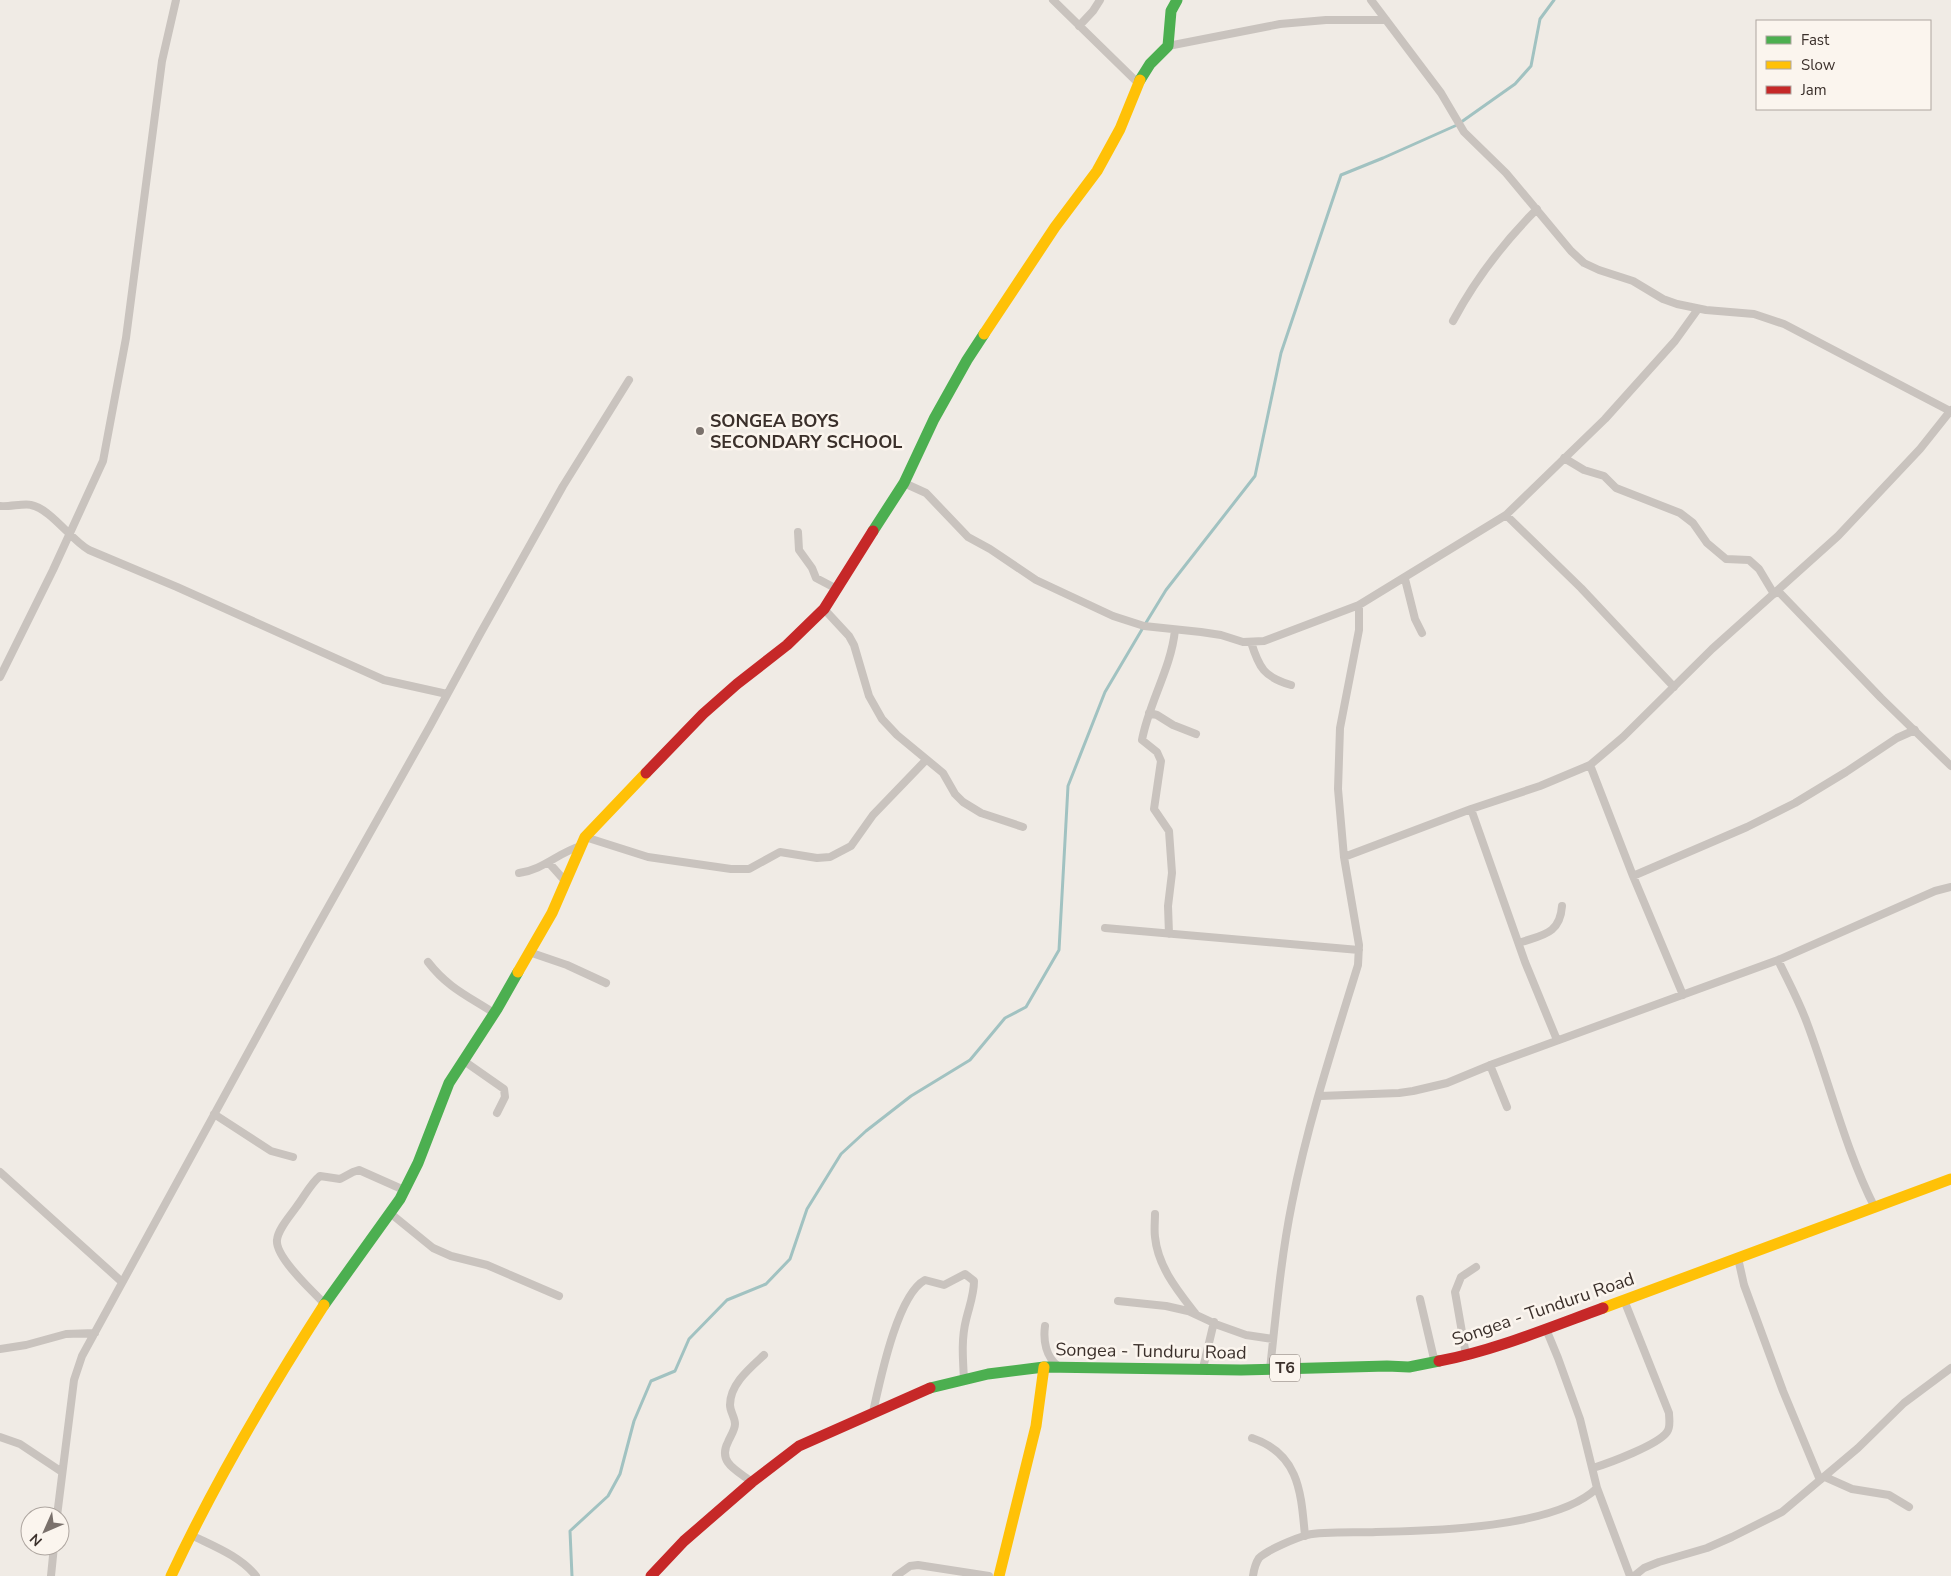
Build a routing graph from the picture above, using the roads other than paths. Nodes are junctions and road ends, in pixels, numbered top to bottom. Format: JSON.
{"nodes":[{"id":1,"x":176,"y":0,"type":"edge"},
{"id":2,"x":1053,"y":0,"type":"edge"},
{"id":3,"x":1100,"y":0,"type":"edge"},
{"id":4,"x":1178,"y":0,"type":"edge"},
{"id":5,"x":1371,"y":0,"type":"edge"},
{"id":6,"x":1386,"y":20,"type":"junction"},
{"id":7,"x":1079,"y":26,"type":"junction"},
{"id":8,"x":1168,"y":46,"type":"junction"},
{"id":9,"x":1138,"y":83,"type":"junction"},
{"id":10,"x":1537,"y":209,"type":"junction"},
{"id":11,"x":1698,"y":309,"type":"junction"},
{"id":12,"x":1453,"y":322,"type":"dead end"},
{"id":13,"x":629,"y":380,"type":"dead end"},
{"id":14,"x":1951,"y":411,"type":"edge"},
{"id":15,"x":1564,"y":458,"type":"junction"},
{"id":16,"x":904,"y":483,"type":"junction"},
{"id":17,"x":0,"y":506,"type":"edge"},
{"id":18,"x":1506,"y":515,"type":"junction"},
{"id":19,"x":798,"y":532,"type":"dead end"},
{"id":20,"x":70,"y":533,"type":"junction"},
{"id":21,"x":1405,"y":578,"type":"junction"},
{"id":22,"x":837,"y":589,"type":"junction"},
{"id":23,"x":1776,"y":592,"type":"junction"},
{"id":24,"x":1359,"y":605,"type":"junction"},
{"id":25,"x":824,"y":609,"type":"junction"},
{"id":26,"x":1175,"y":630,"type":"junction"},
{"id":27,"x":1422,"y":633,"type":"dead end"},
{"id":28,"x":1250,"y":642,"type":"junction"},
{"id":29,"x":0,"y":677,"type":"edge"},
{"id":30,"x":1291,"y":686,"type":"dead end"},
{"id":31,"x":1674,"y":687,"type":"junction"},
{"id":32,"x":447,"y":694,"type":"junction"},
{"id":33,"x":1149,"y":714,"type":"junction"},
{"id":34,"x":1915,"y":730,"type":"junction"},
{"id":35,"x":1196,"y":734,"type":"dead end"},
{"id":36,"x":926,"y":760,"type":"junction"},
{"id":37,"x":1590,"y":766,"type":"junction"},
{"id":38,"x":1951,"y":766,"type":"edge"},
{"id":39,"x":1472,"y":809,"type":"junction"},
{"id":40,"x":1023,"y":827,"type":"dead end"},
{"id":41,"x":583,"y":841,"type":"junction"},
{"id":42,"x":1344,"y":857,"type":"junction"},
{"id":43,"x":549,"y":863,"type":"junction"},
{"id":44,"x":519,"y":874,"type":"dead end"},
{"id":45,"x":1633,"y":876,"type":"junction"},
{"id":46,"x":566,"y":882,"type":"junction"},
{"id":47,"x":1951,"y":887,"type":"edge"},
{"id":48,"x":1562,"y":906,"type":"dead end"},
{"id":49,"x":1105,"y":928,"type":"dead end"},
{"id":50,"x":1169,"y":934,"type":"junction"},
{"id":51,"x":1519,"y":943,"type":"junction"},
{"id":52,"x":1359,"y":950,"type":"junction"},
{"id":53,"x":530,"y":952,"type":"junction"},
{"id":54,"x":1778,"y":960,"type":"junction"},
{"id":55,"x":428,"y":962,"type":"dead end"},
{"id":56,"x":606,"y":983,"type":"dead end"},
{"id":57,"x":1684,"y":995,"type":"junction"},
{"id":58,"x":494,"y":1013,"type":"junction"},
{"id":59,"x":1557,"y":1040,"type":"junction"},
{"id":60,"x":464,"y":1061,"type":"junction"},
{"id":61,"x":1490,"y":1066,"type":"junction"},
{"id":62,"x":1320,"y":1096,"type":"junction"},
{"id":63,"x":1507,"y":1107,"type":"dead end"},
{"id":64,"x":497,"y":1113,"type":"dead end"},
{"id":65,"x":214,"y":1114,"type":"junction"},
{"id":66,"x":293,"y":1157,"type":"dead end"},
{"id":67,"x":0,"y":1172,"type":"edge"},
{"id":68,"x":1951,"y":1179,"type":"edge"},
{"id":69,"x":404,"y":1190,"type":"junction"},
{"id":70,"x":1875,"y":1208,"type":"junction"},
{"id":71,"x":390,"y":1213,"type":"junction"},
{"id":72,"x":1155,"y":1214,"type":"dead end"},
{"id":73,"x":1738,"y":1258,"type":"junction"},
{"id":74,"x":1476,"y":1267,"type":"dead end"},
{"id":75,"x":122,"y":1282,"type":"junction"},
{"id":76,"x":559,"y":1296,"type":"dead end"},
{"id":77,"x":1420,"y":1299,"type":"dead end"},
{"id":78,"x":1624,"y":1300,"type":"junction"},
{"id":79,"x":1118,"y":1301,"type":"dead end"},
{"id":80,"x":325,"y":1304,"type":"junction"},
{"id":81,"x":1195,"y":1313,"type":"junction"},
{"id":82,"x":1214,"y":1322,"type":"junction"},
{"id":83,"x":1045,"y":1326,"type":"dead end"},
{"id":84,"x":1546,"y":1329,"type":"junction"},
{"id":85,"x":95,"y":1333,"type":"junction"},
{"id":86,"x":1273,"y":1339,"type":"junction"},
{"id":87,"x":0,"y":1349,"type":"edge"},
{"id":88,"x":764,"y":1355,"type":"dead end"},
{"id":89,"x":1466,"y":1355,"type":"junction"},
{"id":90,"x":1435,"y":1363,"type":"junction"},
{"id":91,"x":1044,"y":1367,"type":"junction"},
{"id":92,"x":1060,"y":1367,"type":"junction"},
{"id":93,"x":1204,"y":1368,"type":"junction"},
{"id":94,"x":1951,"y":1368,"type":"edge"},
{"id":95,"x":1270,"y":1369,"type":"junction"},
{"id":96,"x":964,"y":1380,"type":"junction"},
{"id":97,"x":874,"y":1412,"type":"junction"},
{"id":98,"x":0,"y":1437,"type":"edge"},
{"id":99,"x":1252,"y":1438,"type":"dead end"},
{"id":100,"x":1593,"y":1468,"type":"junction"},
{"id":101,"x":62,"y":1472,"type":"junction"},
{"id":102,"x":1823,"y":1479,"type":"junction"},
{"id":103,"x":752,"y":1482,"type":"junction"},
{"id":104,"x":1597,"y":1488,"type":"junction"},
{"id":105,"x":58,"y":1506,"type":"edge"},
{"id":106,"x":1909,"y":1507,"type":"dead end"},
{"id":107,"x":191,"y":1535,"type":"junction"},
{"id":108,"x":1305,"y":1536,"type":"junction"},
{"id":109,"x":53,"y":1556,"type":"edge"},
{"id":110,"x":51,"y":1576,"type":"edge"},
{"id":111,"x":172,"y":1576,"type":"edge"},
{"id":112,"x":256,"y":1576,"type":"edge"},
{"id":113,"x":652,"y":1576,"type":"edge"},
{"id":114,"x":896,"y":1576,"type":"edge"},
{"id":115,"x":989,"y":1576,"type":"edge"},
{"id":116,"x":999,"y":1576,"type":"edge"},
{"id":117,"x":1253,"y":1576,"type":"edge"},
{"id":118,"x":1630,"y":1576,"type":"edge"},
{"id":119,"x":1634,"y":1576,"type":"edge"}],
"edges":[{"from":1,"to":20,"type":"street"},
{"from":2,"to":7,"type":"street"},
{"from":3,"to":7,"type":"street"},
{"from":4,"to":8,"type":"main road"},
{"from":5,"to":6,"type":"street"},
{"from":6,"to":8,"type":"street"},
{"from":6,"to":10,"type":"street"},
{"from":7,"to":9,"type":"street"},
{"from":8,"to":9,"type":"main road"},
{"from":9,"to":16,"type":"main road"},
{"from":10,"to":11,"type":"street"},
{"from":10,"to":12,"type":"street"},
{"from":11,"to":14,"type":"street"},
{"from":11,"to":15,"type":"street"},
{"from":13,"to":32,"type":"street"},
{"from":14,"to":23,"type":"street"},
{"from":15,"to":18,"type":"street"},
{"from":15,"to":23,"type":"street"},
{"from":16,"to":22,"type":"main road"},
{"from":16,"to":26,"type":"street"},
{"from":17,"to":20,"type":"street"},
{"from":18,"to":21,"type":"street"},
{"from":18,"to":31,"type":"street"},
{"from":19,"to":22,"type":"street"},
{"from":20,"to":29,"type":"street"},
{"from":20,"to":32,"type":"street"},
{"from":21,"to":24,"type":"street"},
{"from":21,"to":27,"type":"street"},
{"from":22,"to":25,"type":"main road"},
{"from":23,"to":31,"type":"street"},
{"from":23,"to":34,"type":"street"},
{"from":24,"to":28,"type":"street"},
{"from":24,"to":42,"type":"street"},
{"from":25,"to":36,"type":"street"},
{"from":25,"to":41,"type":"main road"},
{"from":26,"to":28,"type":"street"},
{"from":26,"to":33,"type":"street"},
{"from":28,"to":30,"type":"street"},
{"from":31,"to":37,"type":"street"},
{"from":32,"to":65,"type":"street"},
{"from":33,"to":35,"type":"street"},
{"from":33,"to":50,"type":"street"},
{"from":34,"to":38,"type":"street"},
{"from":34,"to":45,"type":"street"},
{"from":36,"to":40,"type":"street"},
{"from":36,"to":41,"type":"street"},
{"from":37,"to":39,"type":"street"},
{"from":37,"to":45,"type":"street"},
{"from":39,"to":42,"type":"street"},
{"from":39,"to":51,"type":"street"},
{"from":41,"to":43,"type":"street"},
{"from":41,"to":46,"type":"main road"},
{"from":42,"to":52,"type":"street"},
{"from":43,"to":44,"type":"street"},
{"from":43,"to":46,"type":"street"},
{"from":45,"to":57,"type":"street"},
{"from":46,"to":53,"type":"main road"},
{"from":47,"to":54,"type":"street"},
{"from":48,"to":51,"type":"street"},
{"from":49,"to":50,"type":"street"},
{"from":50,"to":52,"type":"street"},
{"from":51,"to":59,"type":"street"},
{"from":52,"to":62,"type":"street"},
{"from":53,"to":56,"type":"street"},
{"from":53,"to":58,"type":"main road"},
{"from":54,"to":57,"type":"street"},
{"from":54,"to":70,"type":"street"},
{"from":55,"to":58,"type":"street"},
{"from":57,"to":59,"type":"street"},
{"from":58,"to":60,"type":"main road"},
{"from":59,"to":61,"type":"street"},
{"from":60,"to":64,"type":"street"},
{"from":60,"to":69,"type":"main road"},
{"from":61,"to":62,"type":"street"},
{"from":61,"to":63,"type":"street"},
{"from":62,"to":86,"type":"street"},
{"from":65,"to":66,"type":"street"},
{"from":65,"to":75,"type":"street"},
{"from":67,"to":75,"type":"street"},
{"from":68,"to":70,"type":"main road","name":"Songea - Tunduru Road","number":"T6"},
{"from":69,"to":71,"type":"main road"},
{"from":69,"to":80,"type":"street"},
{"from":70,"to":73,"type":"main road","name":"Songea - Tunduru Road","number":"T6"},
{"from":71,"to":76,"type":"street"},
{"from":71,"to":80,"type":"main road"},
{"from":72,"to":81,"type":"street"},
{"from":73,"to":78,"type":"main road","name":"Songea - Tunduru Road","number":"T6"},
{"from":73,"to":102,"type":"street"},
{"from":74,"to":89,"type":"street"},
{"from":75,"to":85,"type":"street"},
{"from":77,"to":90,"type":"street"},
{"from":78,"to":84,"type":"main road","name":"Songea - Tunduru Road","number":"T6"},
{"from":78,"to":100,"type":"street"},
{"from":79,"to":81,"type":"street"},
{"from":80,"to":107,"type":"main road"},
{"from":81,"to":82,"type":"street"},
{"from":82,"to":86,"type":"street"},
{"from":82,"to":93,"type":"street"},
{"from":83,"to":92,"type":"street"},
{"from":84,"to":89,"type":"main road","name":"Songea - Tunduru Road","number":"T6"},
{"from":84,"to":100,"type":"street"},
{"from":85,"to":87,"type":"street"},
{"from":85,"to":101,"type":"street"},
{"from":86,"to":95,"type":"street"},
{"from":88,"to":103,"type":"street"},
{"from":89,"to":90,"type":"main road","name":"Songea - Tunduru Road","number":"T6"},
{"from":90,"to":95,"type":"main road","name":"Songea - Tunduru Road","number":"T6"},
{"from":91,"to":92,"type":"main road","name":"Songea - Tunduru Road","number":"T6"},
{"from":91,"to":96,"type":"main road","name":"Songea - Tunduru Road","number":"T6"},
{"from":91,"to":116,"type":"main road"},
{"from":92,"to":93,"type":"main road","name":"Songea - Tunduru Road","number":"T6"},
{"from":93,"to":95,"type":"main road","name":"Songea - Tunduru Road","number":"T6"},
{"from":94,"to":102,"type":"street"},
{"from":96,"to":97,"type":"main road","name":"Songea - Tunduru Road","number":"T6"},
{"from":96,"to":97,"type":"street"},
{"from":97,"to":103,"type":"main road","name":"Songea - Tunduru Road","number":"T6"},
{"from":98,"to":101,"type":"street"},
{"from":99,"to":108,"type":"street"},
{"from":100,"to":104,"type":"street"},
{"from":101,"to":105,"type":"street"},
{"from":102,"to":106,"type":"street"},
{"from":102,"to":119,"type":"street"},
{"from":103,"to":113,"type":"main road","name":"Songea - Tunduru Road","number":"T6"},
{"from":104,"to":108,"type":"street"},
{"from":104,"to":118,"type":"street"},
{"from":107,"to":111,"type":"main road"},
{"from":107,"to":112,"type":"street"},
{"from":108,"to":117,"type":"street"},
{"from":109,"to":110,"type":"street"},
{"from":114,"to":115,"type":"street"}]}
